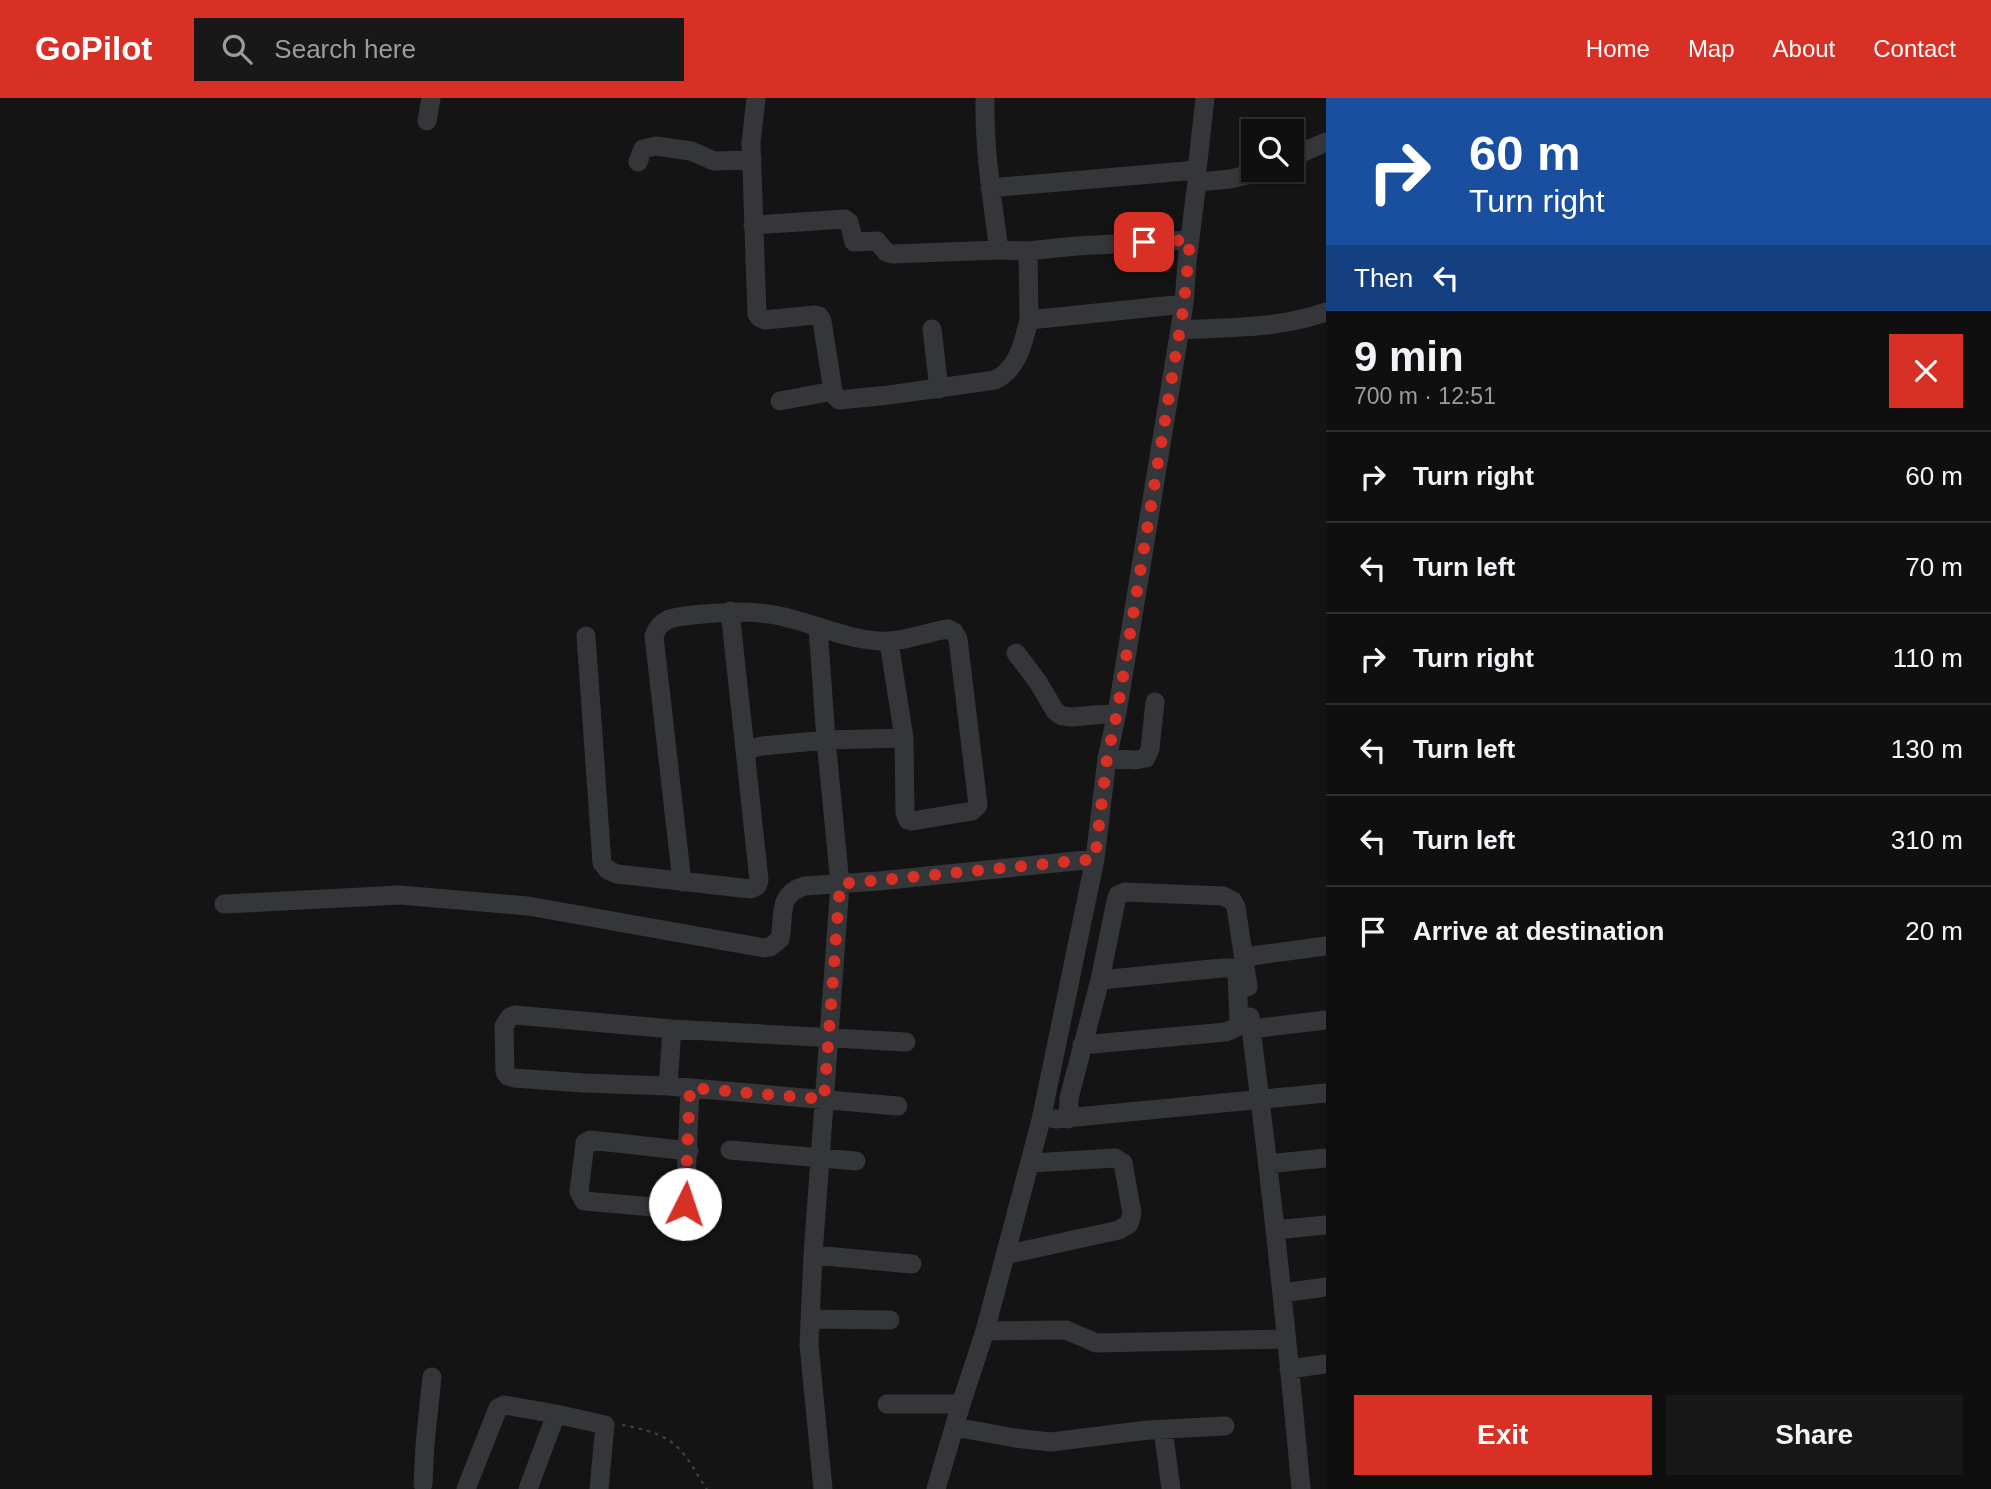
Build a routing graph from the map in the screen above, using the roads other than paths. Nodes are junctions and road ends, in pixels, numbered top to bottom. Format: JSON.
{"nodes":[{"id":1,"x":431,"y":98,"type":"edge"},
{"id":2,"x":757,"y":98,"type":"edge"},
{"id":3,"x":985,"y":98,"type":"edge"},
{"id":4,"x":1205,"y":98,"type":"edge"},
{"id":5,"x":427,"y":121,"type":"dead end"},
{"id":6,"x":1326,"y":142,"type":"edge"},
{"id":7,"x":1304,"y":152,"type":"edge"},
{"id":8,"x":752,"y":160,"type":"junction"},
{"id":9,"x":638,"y":162,"type":"dead end"},
{"id":10,"x":1197,"y":176,"type":"junction"},
{"id":11,"x":1241,"y":176,"type":"edge"},
{"id":12,"x":990,"y":188,"type":"junction"},
{"id":13,"x":753,"y":225,"type":"junction"},
{"id":14,"x":1190,"y":240,"type":"junction"},
{"id":15,"x":999,"y":250,"type":"junction"},
{"id":16,"x":1028,"y":251,"type":"junction"},
{"id":17,"x":1184,"y":304,"type":"junction"},
{"id":18,"x":1326,"y":312,"type":"edge"},
{"id":19,"x":1029,"y":320,"type":"junction"},
{"id":20,"x":932,"y":328,"type":"dead end"},
{"id":21,"x":1180,"y":330,"type":"junction"},
{"id":22,"x":939,"y":389,"type":"junction"},
{"id":23,"x":833,"y":391,"type":"junction"},
{"id":24,"x":780,"y":401,"type":"dead end"},
{"id":25,"x":730,"y":611,"type":"junction"},
{"id":26,"x":818,"y":628,"type":"junction"},
{"id":27,"x":586,"y":636,"type":"dead end"},
{"id":28,"x":889,"y":642,"type":"junction"},
{"id":29,"x":1016,"y":653,"type":"dead end"},
{"id":30,"x":1155,"y":702,"type":"dead end"},
{"id":31,"x":1117,"y":713,"type":"junction"},
{"id":32,"x":904,"y":737,"type":"junction"},
{"id":33,"x":826,"y":740,"type":"junction"},
{"id":34,"x":745,"y":750,"type":"junction"},
{"id":35,"x":1107,"y":758,"type":"junction"},
{"id":36,"x":1095,"y":859,"type":"junction"},
{"id":37,"x":682,"y":882,"type":"junction"},
{"id":38,"x":840,"y":884,"type":"junction"},
{"id":39,"x":224,"y":904,"type":"dead end"},
{"id":40,"x":1326,"y":946,"type":"edge"},
{"id":41,"x":1326,"y":958,"type":"edge"},
{"id":42,"x":1245,"y":963,"type":"junction"},
{"id":43,"x":1100,"y":980,"type":"junction"},
{"id":44,"x":1326,"y":1020,"type":"edge"},
{"id":45,"x":673,"y":1029,"type":"junction"},
{"id":46,"x":1251,"y":1029,"type":"junction"},
{"id":47,"x":830,"y":1038,"type":"junction"},
{"id":48,"x":906,"y":1042,"type":"dead end"},
{"id":49,"x":1082,"y":1045,"type":"junction"},
{"id":50,"x":1326,"y":1083,"type":"edge"},
{"id":51,"x":668,"y":1086,"type":"junction"},
{"id":52,"x":690,"y":1088,"type":"junction"},
{"id":53,"x":1326,"y":1093,"type":"edge"},
{"id":54,"x":1260,"y":1095,"type":"junction"},
{"id":55,"x":824,"y":1099,"type":"junction"},
{"id":56,"x":898,"y":1106,"type":"dead end"},
{"id":57,"x":1043,"y":1111,"type":"junction"},
{"id":58,"x":1067,"y":1112,"type":"junction"},
{"id":59,"x":730,"y":1150,"type":"dead end"},
{"id":60,"x":689,"y":1151,"type":"junction"},
{"id":61,"x":820,"y":1157,"type":"junction"},
{"id":62,"x":1326,"y":1158,"type":"edge"},
{"id":63,"x":856,"y":1161,"type":"dead end"},
{"id":64,"x":1031,"y":1163,"type":"junction"},
{"id":65,"x":1268,"y":1164,"type":"junction"},
{"id":66,"x":1326,"y":1225,"type":"edge"},
{"id":67,"x":1275,"y":1230,"type":"junction"},
{"id":68,"x":813,"y":1255,"type":"junction"},
{"id":69,"x":1005,"y":1255,"type":"junction"},
{"id":70,"x":912,"y":1264,"type":"dead end"},
{"id":71,"x":1326,"y":1287,"type":"edge"},
{"id":72,"x":1283,"y":1293,"type":"junction"},
{"id":73,"x":810,"y":1319,"type":"junction"},
{"id":74,"x":890,"y":1320,"type":"dead end"},
{"id":75,"x":985,"y":1331,"type":"junction"},
{"id":76,"x":1287,"y":1339,"type":"junction"},
{"id":77,"x":1326,"y":1364,"type":"edge"},
{"id":78,"x":1289,"y":1369,"type":"junction"},
{"id":79,"x":432,"y":1377,"type":"dead end"},
{"id":80,"x":887,"y":1404,"type":"dead end"},
{"id":81,"x":961,"y":1404,"type":"junction"},
{"id":82,"x":556,"y":1414,"type":"junction"},
{"id":83,"x":1225,"y":1426,"type":"dead end"},
{"id":84,"x":954,"y":1427,"type":"junction"},
{"id":85,"x":1163,"y":1430,"type":"junction"},
{"id":86,"x":421,"y":1487,"type":"edge"},
{"id":87,"x":466,"y":1489,"type":"edge"},
{"id":88,"x":528,"y":1489,"type":"edge"},
{"id":89,"x":598,"y":1489,"type":"edge"},
{"id":90,"x":823,"y":1489,"type":"edge"},
{"id":91,"x":936,"y":1489,"type":"edge"},
{"id":92,"x":1171,"y":1489,"type":"edge"},
{"id":93,"x":1301,"y":1489,"type":"edge"}],
"edges":[{"from":1,"to":5,"type":"street"},
{"from":2,"to":8,"type":"street"},
{"from":3,"to":12,"type":"street"},
{"from":4,"to":10,"type":"street"},
{"from":6,"to":7,"type":"street"},
{"from":8,"to":9,"type":"street"},
{"from":8,"to":13,"type":"street"},
{"from":10,"to":11,"type":"street"},
{"from":10,"to":12,"type":"street"},
{"from":10,"to":14,"type":"street"},
{"from":12,"to":15,"type":"street"},
{"from":13,"to":15,"type":"street"},
{"from":13,"to":23,"type":"street"},
{"from":14,"to":16,"type":"street"},
{"from":14,"to":17,"type":"street"},
{"from":15,"to":16,"type":"street"},
{"from":16,"to":19,"type":"street"},
{"from":17,"to":19,"type":"street"},
{"from":17,"to":21,"type":"street"},
{"from":18,"to":21,"type":"street"},
{"from":19,"to":22,"type":"street"},
{"from":20,"to":22,"type":"street"},
{"from":21,"to":31,"type":"street"},
{"from":22,"to":23,"type":"street"},
{"from":23,"to":24,"type":"street"},
{"from":25,"to":26,"type":"street"},
{"from":25,"to":34,"type":"street"},
{"from":25,"to":37,"type":"street"},
{"from":26,"to":28,"type":"street"},
{"from":26,"to":33,"type":"street"},
{"from":27,"to":37,"type":"street"},
{"from":28,"to":32,"type":"street"},
{"from":28,"to":32,"type":"street"},
{"from":29,"to":31,"type":"street"},
{"from":30,"to":35,"type":"street"},
{"from":31,"to":35,"type":"street"},
{"from":32,"to":33,"type":"street"},
{"from":33,"to":34,"type":"street"},
{"from":33,"to":38,"type":"street"},
{"from":34,"to":37,"type":"street"},
{"from":35,"to":36,"type":"street"},
{"from":36,"to":38,"type":"street"},
{"from":36,"to":57,"type":"street"},
{"from":38,"to":39,"type":"street"},
{"from":38,"to":47,"type":"street"},
{"from":40,"to":42,"type":"street"},
{"from":41,"to":42,"type":"street"},
{"from":42,"to":43,"type":"street"},
{"from":42,"to":46,"type":"street"},
{"from":43,"to":49,"type":"street"},
{"from":43,"to":49,"type":"street"},
{"from":44,"to":46,"type":"street"},
{"from":45,"to":47,"type":"street"},
{"from":45,"to":51,"type":"street"},
{"from":45,"to":51,"type":"street"},
{"from":46,"to":54,"type":"street"},
{"from":47,"to":48,"type":"street"},
{"from":47,"to":55,"type":"street"},
{"from":49,"to":58,"type":"street"},
{"from":50,"to":54,"type":"street"},
{"from":51,"to":52,"type":"street"},
{"from":52,"to":55,"type":"street"},
{"from":52,"to":60,"type":"street"},
{"from":53,"to":54,"type":"street"},
{"from":54,"to":58,"type":"street"},
{"from":54,"to":65,"type":"street"},
{"from":55,"to":56,"type":"street"},
{"from":55,"to":61,"type":"street"},
{"from":57,"to":58,"type":"street"},
{"from":57,"to":64,"type":"street"},
{"from":59,"to":61,"type":"street"},
{"from":60,"to":60,"type":"street"},
{"from":61,"to":63,"type":"street"},
{"from":61,"to":68,"type":"street"},
{"from":62,"to":65,"type":"street"},
{"from":64,"to":69,"type":"street"},
{"from":64,"to":69,"type":"street"},
{"from":65,"to":67,"type":"street"},
{"from":66,"to":67,"type":"street"},
{"from":67,"to":72,"type":"street"},
{"from":68,"to":70,"type":"street"},
{"from":68,"to":73,"type":"street"},
{"from":69,"to":75,"type":"street"},
{"from":71,"to":72,"type":"street"},
{"from":72,"to":76,"type":"street"},
{"from":73,"to":74,"type":"street"},
{"from":73,"to":90,"type":"street"},
{"from":75,"to":76,"type":"street"},
{"from":75,"to":81,"type":"street"},
{"from":76,"to":78,"type":"street"},
{"from":77,"to":78,"type":"street"},
{"from":78,"to":93,"type":"street"},
{"from":79,"to":86,"type":"street"},
{"from":80,"to":81,"type":"street"},
{"from":81,"to":84,"type":"street"},
{"from":82,"to":87,"type":"street"},
{"from":82,"to":88,"type":"street"},
{"from":82,"to":89,"type":"street"},
{"from":83,"to":85,"type":"street"},
{"from":84,"to":85,"type":"street"},
{"from":84,"to":91,"type":"street"},
{"from":85,"to":92,"type":"street"}]}
